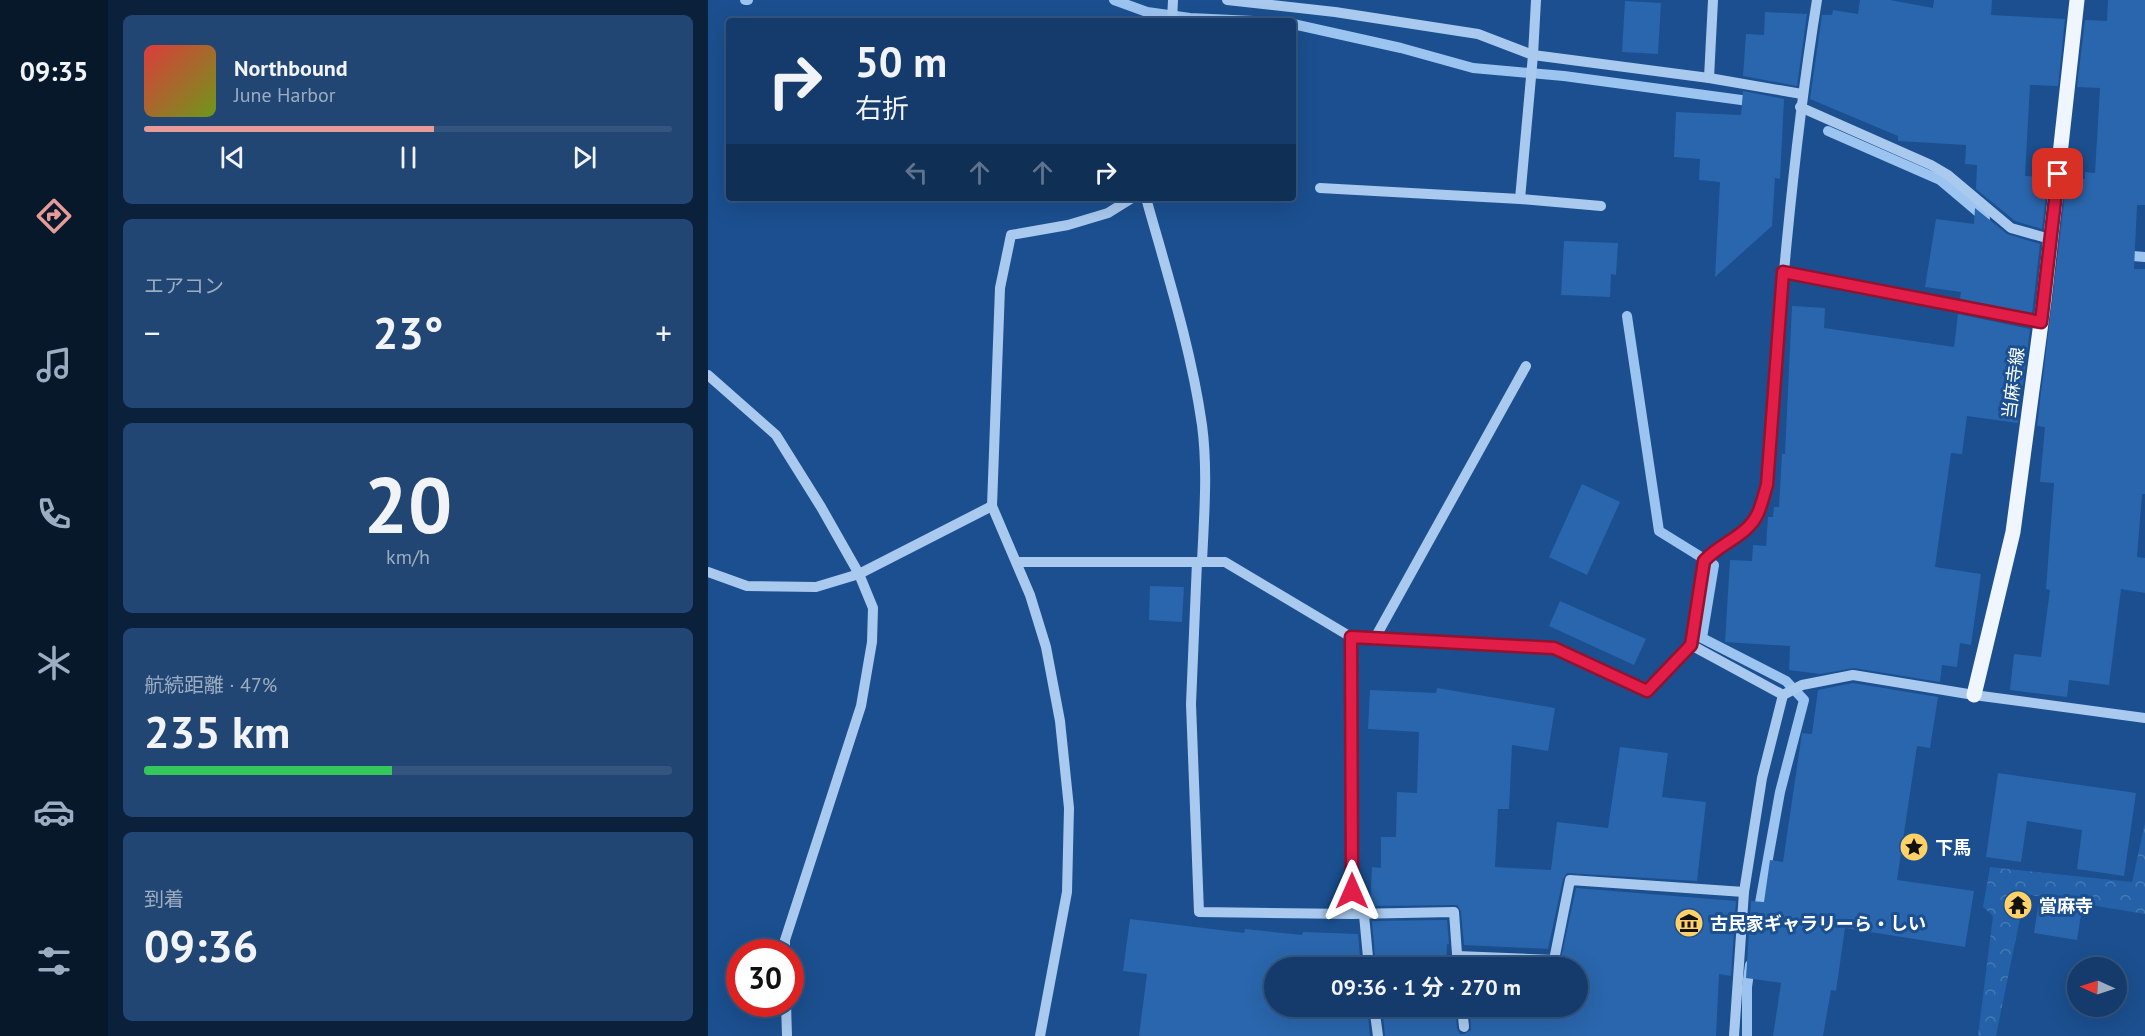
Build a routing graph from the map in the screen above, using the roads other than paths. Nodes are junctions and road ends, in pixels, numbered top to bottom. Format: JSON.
{"nodes":[{"id":1,"x":1227,"y":0,"type":"edge"},
{"id":2,"x":1536,"y":0,"type":"edge"},
{"id":3,"x":1713,"y":0,"type":"edge"},
{"id":4,"x":1817,"y":0,"type":"edge"},
{"id":5,"x":2077,"y":0,"type":"edge"},
{"id":6,"x":1173,"y":3,"type":"edge"},
{"id":7,"x":1172,"y":18,"type":"edge"},
{"id":8,"x":1532,"y":61,"type":"junction"},
{"id":9,"x":1709,"y":78,"type":"junction"},
{"id":10,"x":1802,"y":94,"type":"junction"},
{"id":11,"x":1800,"y":107,"type":"junction"},
{"id":12,"x":1320,"y":188,"type":"dead end"},
{"id":13,"x":1520,"y":199,"type":"junction"},
{"id":14,"x":1127,"y":201,"type":"edge"},
{"id":15,"x":1147,"y":201,"type":"edge"},
{"id":16,"x":1600,"y":206,"type":"dead end"},
{"id":17,"x":2050,"y":239,"type":"junction"},
{"id":18,"x":1783,"y":272,"type":"junction"},
{"id":19,"x":2041,"y":322,"type":"junction"},
{"id":20,"x":1526,"y":366,"type":"dead end"},
{"id":21,"x":708,"y":375,"type":"edge"},
{"id":22,"x":992,"y":506,"type":"junction"},
{"id":23,"x":1017,"y":562,"type":"junction"},
{"id":24,"x":1199,"y":562,"type":"junction"},
{"id":25,"x":708,"y":572,"type":"edge"},
{"id":26,"x":859,"y":574,"type":"junction"},
{"id":27,"x":1351,"y":637,"type":"junction"},
{"id":28,"x":1375,"y":638,"type":"junction"},
{"id":29,"x":1691,"y":645,"type":"junction"},
{"id":30,"x":1786,"y":694,"type":"junction"},
{"id":31,"x":1974,"y":695,"type":"junction"},
{"id":32,"x":2145,"y":718,"type":"edge"},
{"id":33,"x":1744,"y":892,"type":"junction"},
{"id":34,"x":1352,"y":914,"type":"junction"},
{"id":35,"x":1364,"y":915,"type":"junction"},
{"id":36,"x":784,"y":939,"type":"edge"},
{"id":37,"x":1458,"y":956,"type":"joint"},
{"id":38,"x":1368,"y":957,"type":"edge"},
{"id":39,"x":786,"y":1017,"type":"edge"},
{"id":40,"x":1375,"y":1017,"type":"edge"},
{"id":41,"x":1463,"y":1017,"type":"edge"},
{"id":42,"x":1464,"y":1027,"type":"dead end"},
{"id":43,"x":787,"y":1036,"type":"edge"},
{"id":44,"x":1040,"y":1036,"type":"edge"},
{"id":45,"x":1378,"y":1036,"type":"edge"},
{"id":46,"x":1734,"y":1036,"type":"edge"}],
"edges":[{"from":1,"to":8,"type":"street"},
{"from":2,"to":8,"type":"street"},
{"from":3,"to":9,"type":"street"},
{"from":4,"to":10,"type":"street"},
{"from":5,"to":17,"type":"main road","name":"当麻寺線"},
{"from":6,"to":7,"type":"street"},
{"from":8,"to":9,"type":"street"},
{"from":8,"to":13,"type":"street"},
{"from":9,"to":10,"type":"street"},
{"from":10,"to":11,"type":"street"},
{"from":11,"to":17,"type":"street"},
{"from":11,"to":18,"type":"street"},
{"from":12,"to":13,"type":"street"},
{"from":13,"to":16,"type":"street"},
{"from":14,"to":22,"type":"street"},
{"from":15,"to":24,"type":"street"},
{"from":17,"to":19,"type":"main road","name":"当麻寺線"},
{"from":18,"to":19,"type":"street"},
{"from":18,"to":29,"type":"street"},
{"from":19,"to":31,"type":"main road","name":"当麻寺線"},
{"from":20,"to":28,"type":"street"},
{"from":21,"to":26,"type":"street"},
{"from":22,"to":23,"type":"street"},
{"from":22,"to":26,"type":"street"},
{"from":23,"to":24,"type":"street"},
{"from":23,"to":44,"type":"street"},
{"from":24,"to":27,"type":"street"},
{"from":24,"to":34,"type":"street"},
{"from":25,"to":26,"type":"street"},
{"from":26,"to":36,"type":"street"},
{"from":27,"to":28,"type":"street"},
{"from":27,"to":34,"type":"street"},
{"from":28,"to":29,"type":"street"},
{"from":29,"to":30,"type":"street"},
{"from":30,"to":31,"type":"street"},
{"from":30,"to":33,"type":"street"},
{"from":31,"to":32,"type":"street"},
{"from":33,"to":37,"type":"street"},
{"from":33,"to":46,"type":"street"},
{"from":34,"to":35,"type":"street"},
{"from":35,"to":37,"type":"street"},
{"from":35,"to":38,"type":"street"},
{"from":39,"to":43,"type":"street"},
{"from":40,"to":45,"type":"street"},
{"from":41,"to":42,"type":"street"}]}
